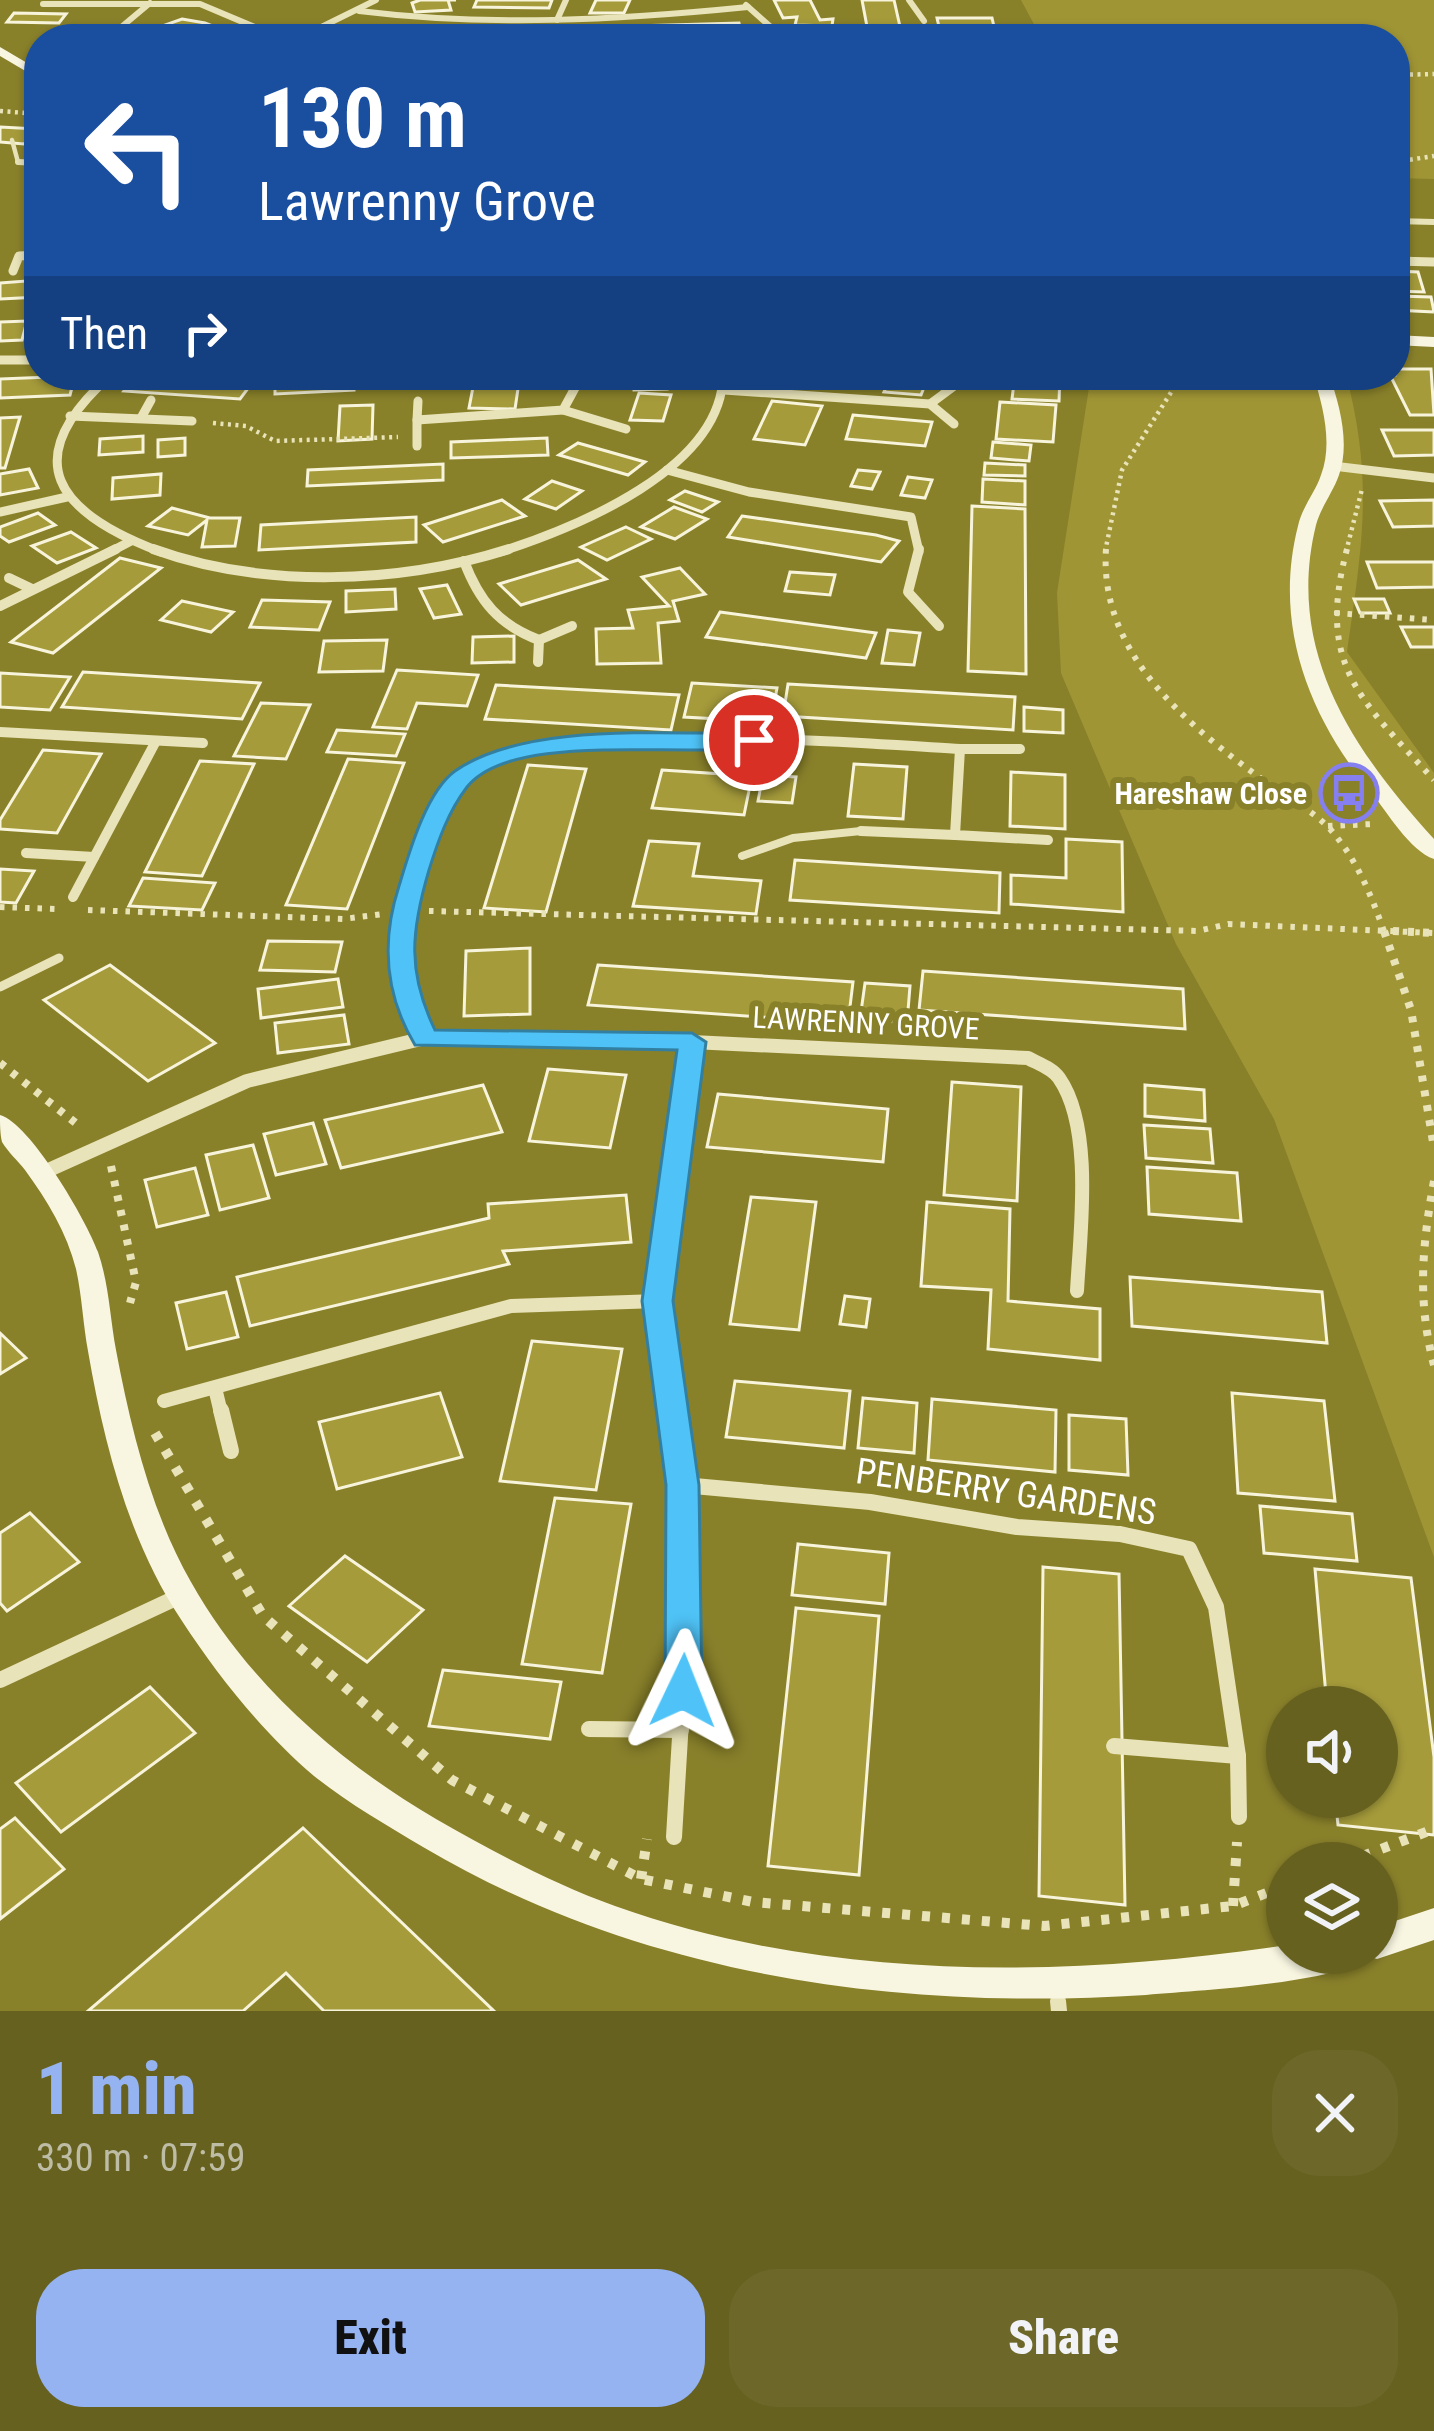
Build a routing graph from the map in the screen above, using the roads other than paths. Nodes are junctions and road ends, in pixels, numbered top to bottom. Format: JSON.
{"nodes":[{"id":1,"x":210,"y":0,"type":"edge"},
{"id":2,"x":376,"y":0,"type":"edge"},
{"id":3,"x":566,"y":0,"type":"edge"},
{"id":4,"x":909,"y":0,"type":"edge"},
{"id":5,"x":87,"y":2,"type":"edge"},
{"id":6,"x":150,"y":3,"type":"junction"},
{"id":7,"x":44,"y":4,"type":"dead end"},
{"id":8,"x":200,"y":4,"type":"junction"},
{"id":9,"x":745,"y":4,"type":"edge"},
{"id":10,"x":359,"y":11,"type":"junction"},
{"id":11,"x":557,"y":20,"type":"junction"},
{"id":12,"x":924,"y":21,"type":"dead end"},
{"id":13,"x":125,"y":24,"type":"edge"},
{"id":14,"x":247,"y":24,"type":"edge"},
{"id":15,"x":330,"y":24,"type":"edge"},
{"id":16,"x":768,"y":24,"type":"edge"},
{"id":17,"x":0,"y":50,"type":"edge"},
{"id":18,"x":24,"y":70,"type":"edge"},
{"id":19,"x":12,"y":140,"type":"dead end"},
{"id":20,"x":18,"y":162,"type":"joint"},
{"id":21,"x":24,"y":162,"type":"edge"},
{"id":22,"x":24,"y":256,"type":"edge"},
{"id":23,"x":14,"y":271,"type":"dead end"},
{"id":24,"x":96,"y":390,"type":"edge"},
{"id":25,"x":574,"y":390,"type":"edge"},
{"id":26,"x":724,"y":390,"type":"edge"},
{"id":27,"x":738,"y":390,"type":"edge"},
{"id":28,"x":949,"y":390,"type":"edge"},
{"id":29,"x":1327,"y":390,"type":"edge"},
{"id":30,"x":151,"y":400,"type":"dead end"},
{"id":31,"x":418,"y":400,"type":"dead end"},
{"id":32,"x":930,"y":404,"type":"junction"},
{"id":33,"x":563,"y":410,"type":"junction"},
{"id":34,"x":70,"y":416,"type":"junction"},
{"id":35,"x":141,"y":418,"type":"junction"},
{"id":36,"x":417,"y":420,"type":"junction"},
{"id":37,"x":191,"y":421,"type":"road end"},
{"id":38,"x":954,"y":424,"type":"dead end"},
{"id":39,"x":626,"y":429,"type":"dead end"},
{"id":40,"x":417,"y":441,"type":"road end"},
{"id":41,"x":1333,"y":466,"type":"junction"},
{"id":42,"x":667,"y":470,"type":"junction"},
{"id":43,"x":1434,"y":478,"type":"edge"},
{"id":44,"x":68,"y":497,"type":"junction"},
{"id":45,"x":0,"y":512,"type":"edge"},
{"id":46,"x":131,"y":542,"type":"junction"},
{"id":47,"x":464,"y":561,"type":"junction"},
{"id":48,"x":9,"y":578,"type":"dead end"},
{"id":49,"x":32,"y":589,"type":"junction"},
{"id":50,"x":0,"y":606,"type":"edge"},
{"id":51,"x":572,"y":626,"type":"dead end"},
{"id":52,"x":939,"y":626,"type":"dead end"},
{"id":53,"x":539,"y":640,"type":"junction"},
{"id":54,"x":538,"y":662,"type":"dead end"},
{"id":55,"x":0,"y":732,"type":"edge"},
{"id":56,"x":156,"y":741,"type":"junction"},
{"id":57,"x":203,"y":743,"type":"dead end"},
{"id":58,"x":959,"y":748,"type":"junction"},
{"id":59,"x":1020,"y":749,"type":"dead end"},
{"id":60,"x":861,"y":831,"type":"joint"},
{"id":61,"x":955,"y":835,"type":"junction"},
{"id":62,"x":1048,"y":840,"type":"dead end"},
{"id":63,"x":1434,"y":852,"type":"edge"},
{"id":64,"x":26,"y":853,"type":"dead end"},
{"id":65,"x":742,"y":856,"type":"dead end"},
{"id":66,"x":94,"y":857,"type":"junction"},
{"id":67,"x":74,"y":897,"type":"dead end"},
{"id":68,"x":59,"y":958,"type":"dead end"},
{"id":69,"x":0,"y":987,"type":"edge"},
{"id":70,"x":425,"y":1038,"type":"junction"},
{"id":71,"x":692,"y":1042,"type":"junction"},
{"id":72,"x":0,"y":1123,"type":"edge"},
{"id":73,"x":41,"y":1174,"type":"junction"},
{"id":74,"x":1077,"y":1291,"type":"dead end"},
{"id":75,"x":658,"y":1301,"type":"junction"},
{"id":76,"x":214,"y":1388,"type":"junction"},
{"id":77,"x":164,"y":1401,"type":"dead end"},
{"id":78,"x":231,"y":1451,"type":"dead end"},
{"id":79,"x":682,"y":1485,"type":"junction"},
{"id":80,"x":182,"y":1595,"type":"junction"},
{"id":81,"x":0,"y":1680,"type":"edge"},
{"id":82,"x":589,"y":1729,"type":"dead end"},
{"id":83,"x":681,"y":1730,"type":"junction"},
{"id":84,"x":1114,"y":1746,"type":"dead end"},
{"id":85,"x":1238,"y":1756,"type":"junction"},
{"id":86,"x":1239,"y":1817,"type":"road end"},
{"id":87,"x":674,"y":1837,"type":"dead end"},
{"id":88,"x":1434,"y":1924,"type":"edge"},
{"id":89,"x":1398,"y":1936,"type":"edge"},
{"id":90,"x":1272,"y":1974,"type":"edge"},
{"id":91,"x":1058,"y":2006,"type":"edge"}],
"edges":[{"from":1,"to":8,"type":"street"},
{"from":2,"to":10,"type":"street"},
{"from":3,"to":11,"type":"street"},
{"from":4,"to":12,"type":"street"},
{"from":5,"to":6,"type":"street"},
{"from":5,"to":7,"type":"street"},
{"from":6,"to":8,"type":"street"},
{"from":6,"to":13,"type":"street"},
{"from":8,"to":14,"type":"street"},
{"from":9,"to":11,"type":"street"},
{"from":9,"to":16,"type":"street"},
{"from":10,"to":11,"type":"street"},
{"from":10,"to":15,"type":"street"},
{"from":17,"to":18,"type":"street"},
{"from":19,"to":20,"type":"lane"},
{"from":20,"to":21,"type":"street"},
{"from":22,"to":23,"type":"street"},
{"from":24,"to":34,"type":"street"},
{"from":25,"to":33,"type":"street"},
{"from":26,"to":42,"type":"street"},
{"from":27,"to":32,"type":"street"},
{"from":28,"to":32,"type":"street"},
{"from":29,"to":41,"type":"street"},
{"from":30,"to":35,"type":"street"},
{"from":31,"to":36,"type":"street"},
{"from":32,"to":38,"type":"street"},
{"from":33,"to":36,"type":"street"},
{"from":33,"to":39,"type":"street"},
{"from":34,"to":35,"type":"street"},
{"from":34,"to":44,"type":"street"},
{"from":35,"to":37,"type":"street"},
{"from":36,"to":40,"type":"street"},
{"from":41,"to":43,"type":"street"},
{"from":41,"to":63,"type":"street"},
{"from":42,"to":47,"type":"street"},
{"from":42,"to":52,"type":"street"},
{"from":44,"to":45,"type":"street"},
{"from":44,"to":46,"type":"street"},
{"from":46,"to":47,"type":"street"},
{"from":46,"to":49,"type":"street"},
{"from":47,"to":53,"type":"street"},
{"from":48,"to":49,"type":"street"},
{"from":49,"to":50,"type":"street"},
{"from":51,"to":53,"type":"street"},
{"from":53,"to":54,"type":"street"},
{"from":55,"to":56,"type":"street"},
{"from":56,"to":57,"type":"street"},
{"from":56,"to":66,"type":"street"},
{"from":58,"to":59,"type":"street"},
{"from":58,"to":61,"type":"street"},
{"from":58,"to":70,"type":"street"},
{"from":60,"to":61,"type":"street"},
{"from":60,"to":65,"type":"lane"},
{"from":61,"to":62,"type":"street"},
{"from":64,"to":66,"type":"street"},
{"from":66,"to":67,"type":"street"},
{"from":68,"to":69,"type":"lane"},
{"from":70,"to":71,"type":"street","name":"LAWRENNY GROVE"},
{"from":70,"to":73,"type":"street","name":"LAWRENNY GROVE"},
{"from":71,"to":74,"type":"street","name":"LAWRENNY GROVE"},
{"from":71,"to":75,"type":"street"},
{"from":72,"to":73,"type":"street"},
{"from":73,"to":80,"type":"street"},
{"from":75,"to":76,"type":"street"},
{"from":75,"to":79,"type":"street"},
{"from":76,"to":77,"type":"street"},
{"from":76,"to":78,"type":"street"},
{"from":79,"to":83,"type":"street"},
{"from":79,"to":85,"type":"street","name":"PENBERRY GARDENS"},
{"from":80,"to":81,"type":"street"},
{"from":80,"to":91,"type":"street"},
{"from":82,"to":83,"type":"street"},
{"from":83,"to":87,"type":"street"},
{"from":84,"to":85,"type":"street"},
{"from":85,"to":86,"type":"street","name":"PENBERRY GARDENS"},
{"from":88,"to":89,"type":"street"},
{"from":90,"to":91,"type":"street"}]}
